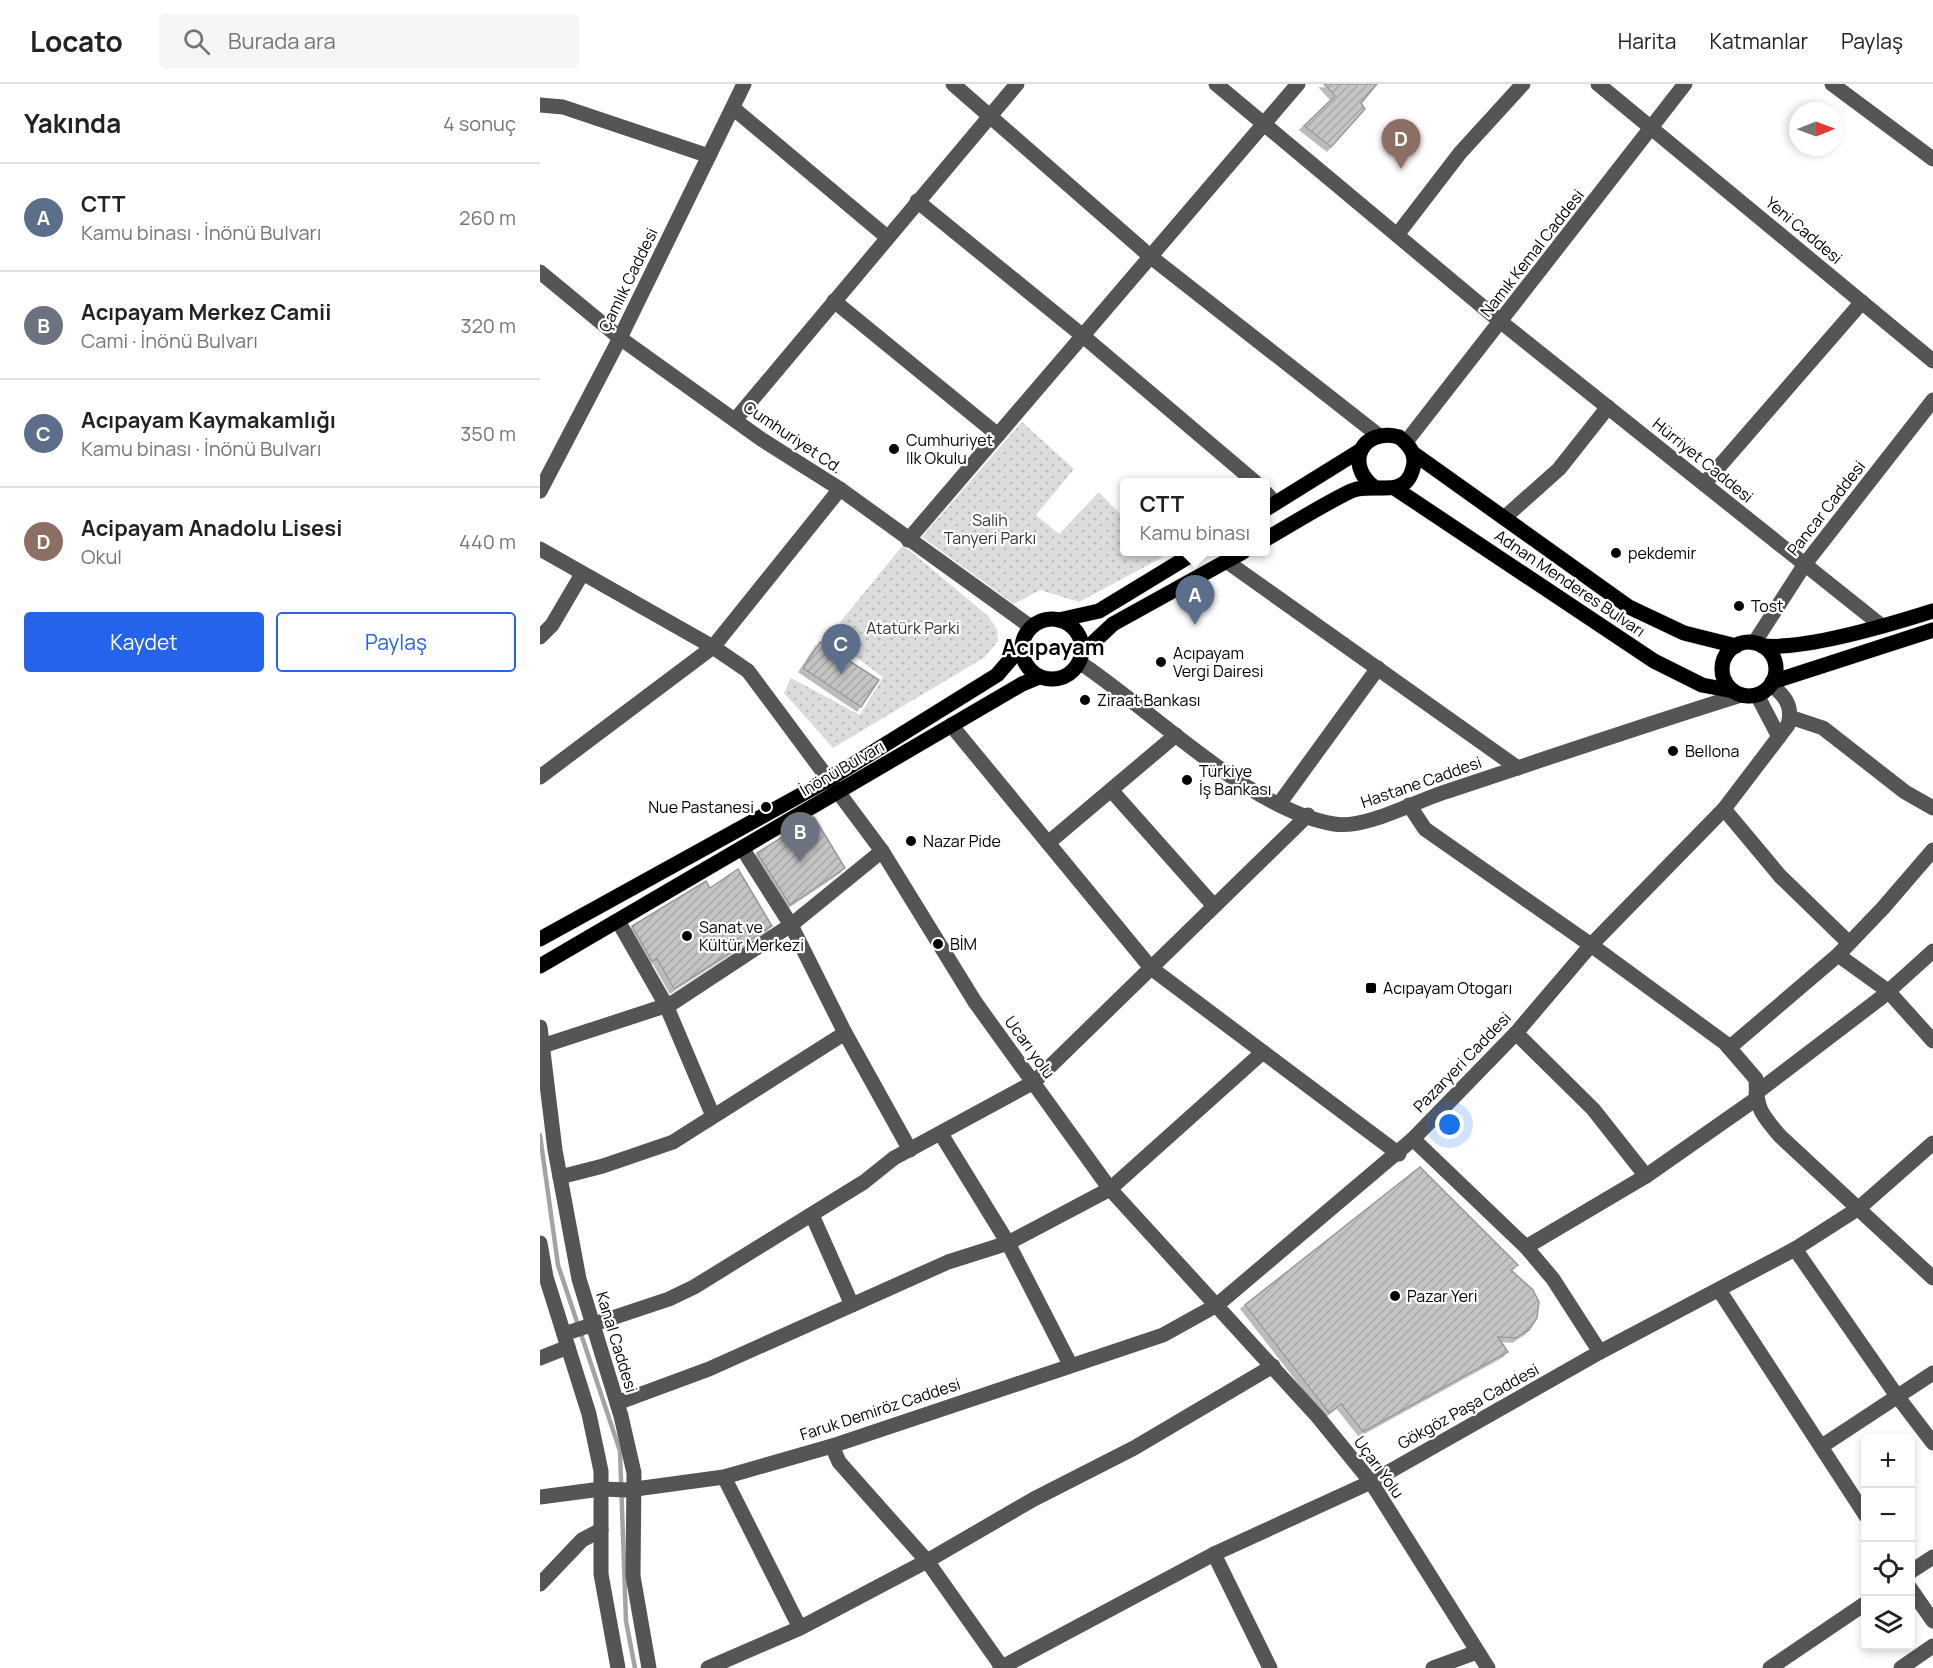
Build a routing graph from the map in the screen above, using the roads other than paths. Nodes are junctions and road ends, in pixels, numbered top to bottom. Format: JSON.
{"nodes":[{"id":1,"x":744,"y":84,"type":"edge"},
{"id":2,"x":953,"y":84,"type":"edge"},
{"id":3,"x":1017,"y":84,"type":"edge"},
{"id":4,"x":1216,"y":84,"type":"edge"},
{"id":5,"x":1298,"y":84,"type":"edge"},
{"id":6,"x":1523,"y":84,"type":"edge"},
{"id":7,"x":1598,"y":84,"type":"edge"},
{"id":8,"x":1685,"y":84,"type":"edge"},
{"id":9,"x":1832,"y":84,"type":"edge"},
{"id":10,"x":1850,"y":90,"type":"edge"},
{"id":11,"x":540,"y":105,"type":"edge"},
{"id":12,"x":733,"y":108,"type":"junction"},
{"id":13,"x":990,"y":115,"type":"junction"},
{"id":14,"x":1264,"y":124,"type":"junction"},
{"id":15,"x":1652,"y":127,"type":"junction"},
{"id":16,"x":709,"y":156,"type":"junction"},
{"id":17,"x":1933,"y":159,"type":"edge"},
{"id":18,"x":917,"y":201,"type":"junction"},
{"id":19,"x":1397,"y":235,"type":"junction"},
{"id":20,"x":887,"y":237,"type":"junction"},
{"id":21,"x":1151,"y":256,"type":"junction"},
{"id":22,"x":543,"y":278,"type":"edge"},
{"id":23,"x":834,"y":301,"type":"junction"},
{"id":24,"x":1862,"y":302,"type":"junction"},
{"id":25,"x":1501,"y":322,"type":"junction"},
{"id":26,"x":1083,"y":336,"type":"junction"},
{"id":27,"x":620,"y":338,"type":"junction"},
{"id":28,"x":1933,"y":361,"type":"edge"},
{"id":29,"x":1933,"y":400,"type":"edge"},
{"id":30,"x":1608,"y":407,"type":"junction"},
{"id":31,"x":735,"y":420,"type":"junction"},
{"id":32,"x":998,"y":435,"type":"junction"},
{"id":33,"x":1378,"y":435,"type":"junction"},
{"id":34,"x":1409,"y":448,"type":"junction"},
{"id":35,"x":1361,"y":450,"type":"junction"},
{"id":36,"x":1249,"y":478,"type":"edge"},
{"id":37,"x":1704,"y":484,"type":"junction"},
{"id":38,"x":1374,"y":487,"type":"junction"},
{"id":39,"x":840,"y":489,"type":"junction"},
{"id":40,"x":1396,"y":489,"type":"junction"},
{"id":41,"x":540,"y":491,"type":"edge"},
{"id":42,"x":1270,"y":501,"type":"edge"},
{"id":43,"x":1504,"y":518,"type":"junction"},
{"id":44,"x":1270,"y":537,"type":"edge"},
{"id":45,"x":908,"y":540,"type":"junction"},
{"id":46,"x":540,"y":549,"type":"edge"},
{"id":47,"x":1189,"y":556,"type":"edge"},
{"id":48,"x":1235,"y":556,"type":"edge"},
{"id":49,"x":1226,"y":561,"type":"junction"},
{"id":50,"x":1805,"y":564,"type":"junction"},
{"id":51,"x":582,"y":574,"type":"junction"},
{"id":52,"x":1933,"y":611,"type":"edge"},
{"id":53,"x":1059,"y":620,"type":"junction"},
{"id":54,"x":1882,"y":626,"type":"junction"},
{"id":55,"x":1030,"y":627,"type":"junction"},
{"id":56,"x":1933,"y":630,"type":"edge"},
{"id":57,"x":540,"y":637,"type":"edge"},
{"id":58,"x":1758,"y":644,"type":"junction"},
{"id":59,"x":1022,"y":646,"type":"junction"},
{"id":60,"x":1736,"y":646,"type":"junction"},
{"id":61,"x":713,"y":647,"type":"junction"},
{"id":62,"x":1080,"y":658,"type":"junction"},
{"id":63,"x":1377,"y":668,"type":"junction"},
{"id":64,"x":1039,"y":676,"type":"junction"},
{"id":65,"x":1772,"y":683,"type":"junction"},
{"id":66,"x":1737,"y":693,"type":"junction"},
{"id":67,"x":1757,"y":695,"type":"junction"},
{"id":68,"x":1790,"y":717,"type":"junction"},
{"id":69,"x":951,"y":725,"type":"junction"},
{"id":70,"x":1176,"y":735,"type":"junction"},
{"id":71,"x":1779,"y":737,"type":"junction"},
{"id":72,"x":1518,"y":768,"type":"junction"},
{"id":73,"x":540,"y":777,"type":"edge"},
{"id":74,"x":832,"y":786,"type":"junction"},
{"id":75,"x":1111,"y":790,"type":"junction"},
{"id":76,"x":1279,"y":804,"type":"junction"},
{"id":77,"x":1409,"y":805,"type":"junction"},
{"id":78,"x":1933,"y":808,"type":"edge"},
{"id":79,"x":1724,"y":809,"type":"junction"},
{"id":80,"x":1308,"y":815,"type":"junction"},
{"id":81,"x":1048,"y":843,"type":"junction"},
{"id":82,"x":742,"y":848,"type":"junction"},
{"id":83,"x":1933,"y":850,"type":"edge"},
{"id":84,"x":882,"y":851,"type":"junction"},
{"id":85,"x":1215,"y":906,"type":"junction"},
{"id":86,"x":618,"y":921,"type":"junction"},
{"id":87,"x":791,"y":925,"type":"junction"},
{"id":88,"x":540,"y":939,"type":"edge"},
{"id":89,"x":1849,"y":943,"type":"junction"},
{"id":90,"x":1591,"y":945,"type":"junction"},
{"id":91,"x":1933,"y":951,"type":"edge"},
{"id":92,"x":1838,"y":955,"type":"junction"},
{"id":93,"x":540,"y":966,"type":"edge"},
{"id":94,"x":1151,"y":968,"type":"junction"},
{"id":95,"x":1888,"y":991,"type":"junction"},
{"id":96,"x":666,"y":1005,"type":"junction"},
{"id":97,"x":540,"y":1027,"type":"edge"},
{"id":98,"x":845,"y":1033,"type":"junction"},
{"id":99,"x":1516,"y":1033,"type":"junction"},
{"id":100,"x":1933,"y":1041,"type":"edge"},
{"id":101,"x":542,"y":1046,"type":"junction"},
{"id":102,"x":1729,"y":1048,"type":"junction"},
{"id":103,"x":1263,"y":1052,"type":"junction"},
{"id":104,"x":1034,"y":1082,"type":"junction"},
{"id":105,"x":1756,"y":1096,"type":"junction"},
{"id":106,"x":713,"y":1116,"type":"junction"},
{"id":107,"x":941,"y":1134,"type":"junction"},
{"id":108,"x":1413,"y":1139,"type":"junction"},
{"id":109,"x":1933,"y":1143,"type":"edge"},
{"id":110,"x":910,"y":1150,"type":"junction"},
{"id":111,"x":1399,"y":1154,"type":"junction"},
{"id":112,"x":1646,"y":1176,"type":"junction"},
{"id":113,"x":560,"y":1177,"type":"junction"},
{"id":114,"x":1110,"y":1189,"type":"junction"},
{"id":115,"x":1859,"y":1208,"type":"junction"},
{"id":116,"x":812,"y":1215,"type":"junction"},
{"id":117,"x":540,"y":1243,"type":"edge"},
{"id":118,"x":1008,"y":1243,"type":"junction"},
{"id":119,"x":1526,"y":1248,"type":"junction"},
{"id":120,"x":1795,"y":1249,"type":"junction"},
{"id":121,"x":1933,"y":1278,"type":"edge"},
{"id":122,"x":1719,"y":1290,"type":"junction"},
{"id":123,"x":852,"y":1305,"type":"junction"},
{"id":124,"x":1217,"y":1305,"type":"junction"},
{"id":125,"x":590,"y":1324,"type":"junction"},
{"id":126,"x":567,"y":1337,"type":"junction"},
{"id":127,"x":1600,"y":1352,"type":"junction"},
{"id":128,"x":540,"y":1358,"type":"edge"},
{"id":129,"x":1070,"y":1364,"type":"junction"},
{"id":130,"x":1273,"y":1366,"type":"junction"},
{"id":131,"x":1933,"y":1373,"type":"edge"},
{"id":132,"x":1897,"y":1396,"type":"junction"},
{"id":133,"x":617,"y":1403,"type":"junction"},
{"id":134,"x":1933,"y":1443,"type":"edge"},
{"id":135,"x":832,"y":1446,"type":"junction"},
{"id":136,"x":1822,"y":1446,"type":"junction"},
{"id":137,"x":724,"y":1477,"type":"junction"},
{"id":138,"x":1371,"y":1482,"type":"junction"},
{"id":139,"x":605,"y":1489,"type":"junction"},
{"id":140,"x":631,"y":1490,"type":"junction"},
{"id":141,"x":540,"y":1497,"type":"edge"},
{"id":142,"x":1861,"y":1508,"type":"edge"},
{"id":143,"x":601,"y":1530,"type":"junction"},
{"id":144,"x":1214,"y":1554,"type":"junction"},
{"id":145,"x":1933,"y":1557,"type":"edge"},
{"id":146,"x":927,"y":1561,"type":"junction"},
{"id":147,"x":1915,"y":1569,"type":"edge"},
{"id":148,"x":540,"y":1584,"type":"edge"},
{"id":149,"x":1915,"y":1594,"type":"edge"},
{"id":150,"x":1861,"y":1606,"type":"edge"},
{"id":151,"x":1933,"y":1621,"type":"edge"},
{"id":152,"x":800,"y":1628,"type":"junction"},
{"id":153,"x":1933,"y":1646,"type":"edge"},
{"id":154,"x":1477,"y":1652,"type":"junction"},
{"id":155,"x":1009,"y":1666,"type":"edge"},
{"id":156,"x":618,"y":1668,"type":"edge"},
{"id":157,"x":649,"y":1668,"type":"edge"},
{"id":158,"x":708,"y":1668,"type":"edge"},
{"id":159,"x":1269,"y":1668,"type":"edge"},
{"id":160,"x":1433,"y":1668,"type":"edge"},
{"id":161,"x":1488,"y":1668,"type":"edge"},
{"id":162,"x":1770,"y":1668,"type":"edge"},
{"id":163,"x":1901,"y":1668,"type":"edge"}],
"edges":[{"from":1,"to":12,"type":"street","name":"Çamlık Caddesi"},
{"from":2,"to":13,"type":"street"},
{"from":3,"to":13,"type":"street"},
{"from":4,"to":14,"type":"street","name":"Hürriyet Caddesi"},
{"from":5,"to":14,"type":"street"},
{"from":6,"to":19,"type":"street"},
{"from":7,"to":15,"type":"street","name":"Yeni Caddesi"},
{"from":8,"to":15,"type":"street","name":"Namık Kemal Caddesi"},
{"from":9,"to":10,"type":"street"},
{"from":10,"to":17,"type":"street"},
{"from":11,"to":16,"type":"street"},
{"from":12,"to":16,"type":"street","name":"Çamlık Caddesi"},
{"from":12,"to":20,"type":"street"},
{"from":13,"to":18,"type":"street"},
{"from":13,"to":21,"type":"street"},
{"from":14,"to":19,"type":"street","name":"Hürriyet Caddesi"},
{"from":14,"to":21,"type":"street"},
{"from":15,"to":24,"type":"street","name":"Yeni Caddesi"},
{"from":15,"to":25,"type":"street","name":"Namık Kemal Caddesi"},
{"from":16,"to":27,"type":"street","name":"Çamlık Caddesi"},
{"from":18,"to":20,"type":"street"},
{"from":18,"to":26,"type":"street"},
{"from":19,"to":25,"type":"street","name":"Hürriyet Caddesi"},
{"from":20,"to":23,"type":"street"},
{"from":21,"to":26,"type":"street"},
{"from":21,"to":33,"type":"street"},
{"from":22,"to":27,"type":"street","name":"Cumhuriyet Cd."},
{"from":23,"to":31,"type":"street"},
{"from":23,"to":32,"type":"street"},
{"from":24,"to":28,"type":"street","name":"Yeni Caddesi"},
{"from":24,"to":37,"type":"street"},
{"from":25,"to":30,"type":"street","name":"Hürriyet Caddesi"},
{"from":25,"to":34,"type":"street","name":"Namık Kemal Caddesi"},
{"from":26,"to":32,"type":"street"},
{"from":26,"to":36,"type":"street"},
{"from":27,"to":31,"type":"street","name":"Cumhuriyet Cd."},
{"from":27,"to":41,"type":"street","name":"Çamlık Caddesi"},
{"from":29,"to":50,"type":"street","name":"Pancar Caddesi"},
{"from":30,"to":37,"type":"street","name":"Hürriyet Caddesi"},
{"from":30,"to":43,"type":"street"},
{"from":31,"to":39,"type":"street","name":"Cumhuriyet Cd."},
{"from":32,"to":45,"type":"street"},
{"from":33,"to":34,"type":"main road"},
{"from":33,"to":35,"type":"main road"},
{"from":34,"to":40,"type":"main road"},
{"from":34,"to":43,"type":"main road","name":"Adnan Menderes Bulvarı"},
{"from":35,"to":38,"type":"main road"},
{"from":35,"to":42,"type":"main road"},
{"from":37,"to":50,"type":"street","name":"Hürriyet Caddesi"},
{"from":38,"to":40,"type":"main road"},
{"from":38,"to":44,"type":"main road"},
{"from":39,"to":45,"type":"street","name":"Cumhuriyet Cd."},
{"from":39,"to":61,"type":"street"},
{"from":40,"to":66,"type":"main road","name":"Adnan Menderes Bulvarı"},
{"from":43,"to":60,"type":"main road","name":"Adnan Menderes Bulvarı"},
{"from":45,"to":55,"type":"street","name":"Cumhuriyet Cd."},
{"from":46,"to":51,"type":"street","name":"Ucarı yolu"},
{"from":47,"to":53,"type":"main road"},
{"from":48,"to":49,"type":"main road"},
{"from":49,"to":62,"type":"main road"},
{"from":49,"to":63,"type":"street"},
{"from":50,"to":54,"type":"street","name":"Hürriyet Caddesi"},
{"from":50,"to":58,"type":"street","name":"Pancar Caddesi"},
{"from":51,"to":57,"type":"street"},
{"from":51,"to":61,"type":"street","name":"Ucarı yolu"},
{"from":52,"to":54,"type":"main road"},
{"from":53,"to":55,"type":"main road"},
{"from":53,"to":62,"type":"main road"},
{"from":54,"to":58,"type":"main road"},
{"from":55,"to":59,"type":"main road"},
{"from":56,"to":65,"type":"main road"},
{"from":58,"to":60,"type":"main road"},
{"from":58,"to":65,"type":"main road"},
{"from":59,"to":64,"type":"main road"},
{"from":59,"to":74,"type":"main road","name":"İnönü Bulvarı"},
{"from":60,"to":66,"type":"main road"},
{"from":61,"to":73,"type":"street"},
{"from":61,"to":74,"type":"street","name":"Ucarı yolu"},
{"from":62,"to":64,"type":"main road"},
{"from":62,"to":70,"type":"street","name":"Hastane Caddesi"},
{"from":63,"to":72,"type":"street"},
{"from":63,"to":76,"type":"street"},
{"from":64,"to":69,"type":"main road","name":"İnönü Bulvarı"},
{"from":65,"to":67,"type":"main road"},
{"from":65,"to":68,"type":"street"},
{"from":66,"to":67,"type":"main road"},
{"from":66,"to":72,"type":"street","name":"Hastane Caddesi"},
{"from":67,"to":71,"type":"street"},
{"from":68,"to":71,"type":"street","name":"Pazaryeri Caddesi"},
{"from":68,"to":78,"type":"street"},
{"from":69,"to":74,"type":"main road","name":"İnönü Bulvarı"},
{"from":69,"to":81,"type":"street"},
{"from":70,"to":75,"type":"street"},
{"from":70,"to":76,"type":"street","name":"Hastane Caddesi"},
{"from":71,"to":79,"type":"street","name":"Pazaryeri Caddesi"},
{"from":72,"to":77,"type":"street","name":"Hastane Caddesi"},
{"from":74,"to":82,"type":"main road","name":"İnönü Bulvarı"},
{"from":74,"to":84,"type":"street","name":"Ucarı yolu"},
{"from":74,"to":88,"type":"main road","name":"İnönü Bulvarı"},
{"from":75,"to":81,"type":"street"},
{"from":75,"to":85,"type":"street"},
{"from":76,"to":80,"type":"street","name":"Hastane Caddesi"},
{"from":77,"to":80,"type":"street","name":"Hastane Caddesi"},
{"from":77,"to":90,"type":"street"},
{"from":79,"to":89,"type":"street"},
{"from":79,"to":90,"type":"street","name":"Pazaryeri Caddesi"},
{"from":80,"to":85,"type":"street"},
{"from":81,"to":94,"type":"street"},
{"from":82,"to":86,"type":"main road","name":"İnönü Bulvarı"},
{"from":82,"to":87,"type":"street"},
{"from":83,"to":89,"type":"street"},
{"from":84,"to":87,"type":"street"},
{"from":84,"to":104,"type":"street","name":"Ucarı yolu"},
{"from":85,"to":94,"type":"street"},
{"from":86,"to":93,"type":"main road","name":"İnönü Bulvarı"},
{"from":86,"to":96,"type":"street"},
{"from":87,"to":96,"type":"street"},
{"from":87,"to":98,"type":"street"},
{"from":89,"to":92,"type":"street"},
{"from":90,"to":99,"type":"street","name":"Pazaryeri Caddesi"},
{"from":90,"to":102,"type":"street"},
{"from":91,"to":95,"type":"street"},
{"from":92,"to":95,"type":"street"},
{"from":92,"to":102,"type":"street"},
{"from":94,"to":103,"type":"street"},
{"from":94,"to":104,"type":"street"},
{"from":95,"to":100,"type":"street"},
{"from":95,"to":105,"type":"street"},
{"from":96,"to":101,"type":"street"},
{"from":96,"to":106,"type":"street"},
{"from":97,"to":101,"type":"street","name":"Kanal Caddesi"},
{"from":98,"to":106,"type":"street"},
{"from":98,"to":110,"type":"street"},
{"from":99,"to":108,"type":"street","name":"Pazaryeri Caddesi"},
{"from":99,"to":112,"type":"street"},
{"from":101,"to":113,"type":"street","name":"Kanal Caddesi"},
{"from":102,"to":105,"type":"street"},
{"from":103,"to":111,"type":"street"},
{"from":103,"to":114,"type":"street"},
{"from":104,"to":107,"type":"street"},
{"from":104,"to":114,"type":"street","name":"Ucarı yolu"},
{"from":105,"to":112,"type":"street"},
{"from":105,"to":115,"type":"street"},
{"from":106,"to":113,"type":"street"},
{"from":107,"to":110,"type":"street"},
{"from":107,"to":118,"type":"street"},
{"from":108,"to":111,"type":"street","name":"Pazaryeri Caddesi"},
{"from":108,"to":119,"type":"street"},
{"from":109,"to":115,"type":"street","name":"Gökgöz Paşa Caddesi"},
{"from":110,"to":116,"type":"street"},
{"from":111,"to":124,"type":"street","name":"Pazaryeri Caddesi"},
{"from":112,"to":119,"type":"street"},
{"from":113,"to":125,"type":"street","name":"Kanal Caddesi"},
{"from":114,"to":118,"type":"street"},
{"from":114,"to":124,"type":"street","name":"Ucarı yolu"},
{"from":115,"to":120,"type":"street","name":"Gökgöz Paşa Caddesi"},
{"from":115,"to":121,"type":"street"},
{"from":116,"to":123,"type":"street"},
{"from":116,"to":125,"type":"street"},
{"from":117,"to":126,"type":"street"},
{"from":118,"to":123,"type":"street"},
{"from":118,"to":129,"type":"street"},
{"from":119,"to":127,"type":"street"},
{"from":120,"to":122,"type":"street","name":"Gökgöz Paşa Caddesi"},
{"from":120,"to":132,"type":"street"},
{"from":122,"to":127,"type":"street","name":"Gökgöz Paşa Caddesi"},
{"from":122,"to":136,"type":"street"},
{"from":123,"to":133,"type":"street"},
{"from":124,"to":129,"type":"street","name":"Faruk Demiröz Caddesi"},
{"from":124,"to":130,"type":"street","name":"Uçarı Yolu"},
{"from":125,"to":126,"type":"street"},
{"from":125,"to":133,"type":"street","name":"Kanal Caddesi"},
{"from":126,"to":128,"type":"street"},
{"from":126,"to":139,"type":"street"},
{"from":127,"to":138,"type":"street","name":"Gökgöz Paşa Caddesi"},
{"from":129,"to":135,"type":"street","name":"Faruk Demiröz Caddesi"},
{"from":130,"to":138,"type":"street","name":"Uçarı Yolu"},
{"from":130,"to":146,"type":"street"},
{"from":131,"to":132,"type":"street"},
{"from":132,"to":134,"type":"street"},
{"from":132,"to":136,"type":"street"},
{"from":133,"to":140,"type":"street","name":"Kanal Caddesi"},
{"from":135,"to":137,"type":"street","name":"Faruk Demiröz Caddesi"},
{"from":135,"to":146,"type":"street"},
{"from":136,"to":142,"type":"street"},
{"from":137,"to":140,"type":"street","name":"Faruk Demiröz Caddesi"},
{"from":137,"to":152,"type":"street"},
{"from":138,"to":144,"type":"street","name":"Gökgöz Paşa Caddesi"},
{"from":138,"to":154,"type":"street","name":"Uçarı Yolu"},
{"from":139,"to":140,"type":"street","name":"Faruk Demiröz Caddesi"},
{"from":139,"to":141,"type":"street","name":"Faruk Demiröz Caddesi"},
{"from":139,"to":143,"type":"street"},
{"from":140,"to":157,"type":"street","name":"Kanal Caddesi"},
{"from":143,"to":148,"type":"street"},
{"from":143,"to":156,"type":"street"},
{"from":144,"to":155,"type":"street","name":"Gökgöz Paşa Caddesi"},
{"from":144,"to":159,"type":"street"},
{"from":145,"to":147,"type":"street"},
{"from":146,"to":152,"type":"street"},
{"from":146,"to":155,"type":"street"},
{"from":149,"to":151,"type":"street"},
{"from":150,"to":162,"type":"street"},
{"from":152,"to":158,"type":"street"},
{"from":153,"to":163,"type":"street"},
{"from":154,"to":160,"type":"street"},
{"from":154,"to":161,"type":"street","name":"Uçarı Yolu"}]}
